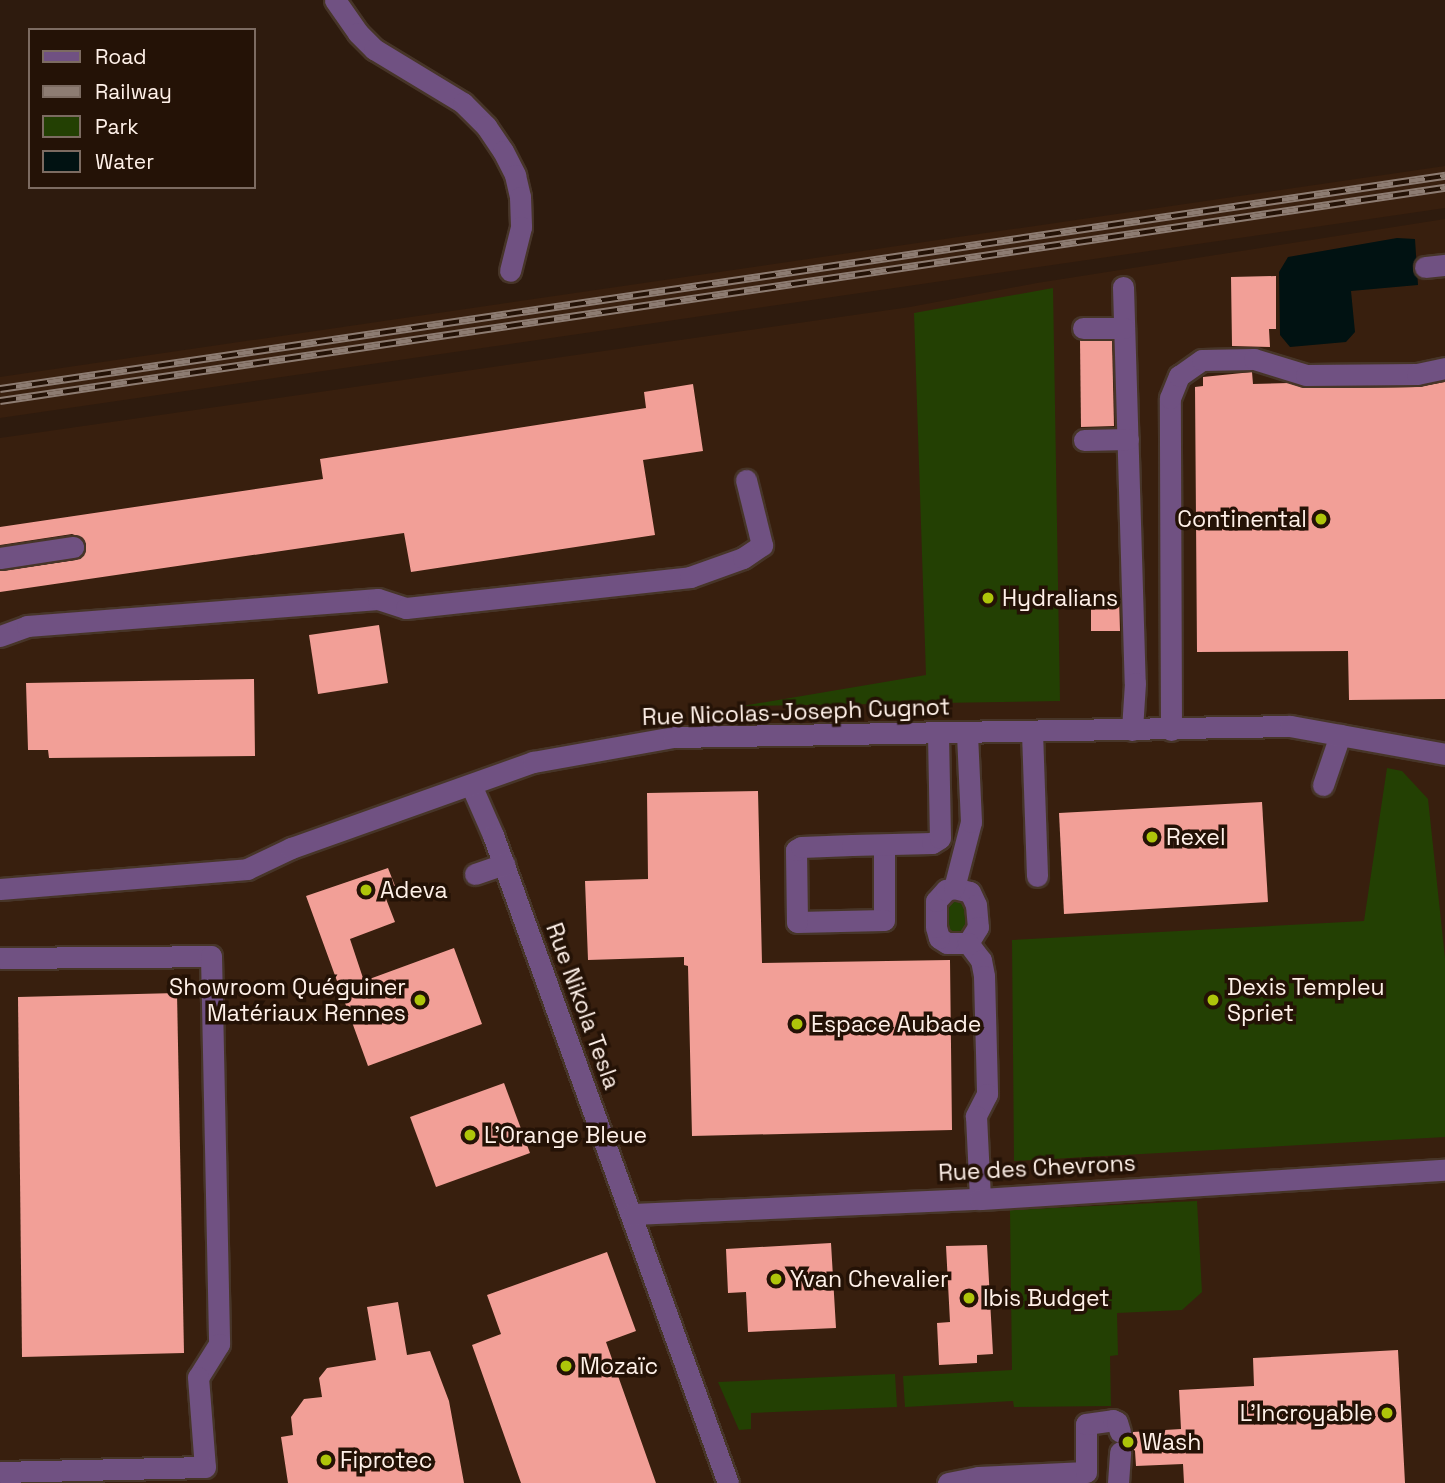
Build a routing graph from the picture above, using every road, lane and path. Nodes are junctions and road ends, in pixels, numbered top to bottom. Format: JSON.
{"nodes":[{"id":1,"x":335,"y":0,"type":"edge"},
{"id":2,"x":510,"y":271,"type":"dead end"},
{"id":3,"x":1123,"y":287,"type":"dead end"},
{"id":4,"x":1083,"y":328,"type":"dead end"},
{"id":5,"x":1124,"y":328,"type":"junction"},
{"id":6,"x":1445,"y":368,"type":"edge"},
{"id":7,"x":1128,"y":439,"type":"junction"},
{"id":8,"x":1084,"y":440,"type":"dead end"},
{"id":9,"x":746,"y":480,"type":"dead end"},
{"id":10,"x":73,"y":547,"type":"dead end"},
{"id":11,"x":0,"y":558,"type":"edge"},
{"id":12,"x":0,"y":636,"type":"edge"},
{"id":13,"x":1132,"y":730,"type":"junction"},
{"id":14,"x":1171,"y":730,"type":"junction"},
{"id":15,"x":1031,"y":732,"type":"junction"},
{"id":16,"x":967,"y":733,"type":"junction"},
{"id":17,"x":938,"y":734,"type":"junction"},
{"id":18,"x":1340,"y":735,"type":"junction"},
{"id":19,"x":1445,"y":754,"type":"edge"},
{"id":20,"x":471,"y":785,"type":"junction"},
{"id":21,"x":1324,"y":785,"type":"dead end"},
{"id":22,"x":971,"y":822,"type":"junction"},
{"id":23,"x":941,"y":827,"type":"junction"},
{"id":24,"x":884,"y":845,"type":"junction"},
{"id":25,"x":503,"y":864,"type":"junction"},
{"id":26,"x":475,"y":874,"type":"dead end"},
{"id":27,"x":1037,"y":876,"type":"dead end"},
{"id":28,"x":954,"y":888,"type":"junction"},
{"id":29,"x":0,"y":889,"type":"edge"},
{"id":30,"x":968,"y":943,"type":"junction"},
{"id":31,"x":0,"y":958,"type":"edge"},
{"id":32,"x":1445,"y":1170,"type":"edge"},
{"id":33,"x":980,"y":1199,"type":"junction"},
{"id":34,"x":632,"y":1214,"type":"junction"},
{"id":35,"x":0,"y":1472,"type":"edge"},
{"id":36,"x":1091,"y":1477,"type":"edge"},
{"id":37,"x":728,"y":1483,"type":"edge"},
{"id":38,"x":948,"y":1483,"type":"edge"},
{"id":39,"x":1118,"y":1483,"type":"edge"}],
"edges":[{"from":1,"to":2,"type":"street"},
{"from":3,"to":5,"type":"street"},
{"from":4,"to":5,"type":"street"},
{"from":5,"to":7,"type":"street"},
{"from":6,"to":14,"type":"street"},
{"from":7,"to":8,"type":"street"},
{"from":7,"to":13,"type":"street"},
{"from":9,"to":12,"type":"street"},
{"from":10,"to":11,"type":"street"},
{"from":13,"to":14,"type":"street","name":"Rue Nicolas-Joseph Cugnot"},
{"from":13,"to":15,"type":"street","name":"Rue Nicolas-Joseph Cugnot"},
{"from":14,"to":18,"type":"street","name":"Rue Nicolas-Joseph Cugnot"},
{"from":15,"to":16,"type":"street","name":"Rue Nicolas-Joseph Cugnot"},
{"from":15,"to":27,"type":"street"},
{"from":16,"to":17,"type":"street","name":"Rue Nicolas-Joseph Cugnot"},
{"from":16,"to":22,"type":"street"},
{"from":17,"to":20,"type":"street","name":"Rue Nicolas-Joseph Cugnot"},
{"from":17,"to":23,"type":"street"},
{"from":18,"to":19,"type":"street","name":"Rue Nicolas-Joseph Cugnot"},
{"from":18,"to":21,"type":"street"},
{"from":20,"to":25,"type":"street","name":"Rue Nikola Tesla"},
{"from":20,"to":29,"type":"street","name":"Rue Nicolas-Joseph Cugnot"},
{"from":22,"to":23,"type":"street"},
{"from":22,"to":28,"type":"street"},
{"from":23,"to":24,"type":"street"},
{"from":24,"to":24,"type":"street"},
{"from":25,"to":26,"type":"street"},
{"from":25,"to":34,"type":"street","name":"Rue Nikola Tesla"},
{"from":28,"to":30,"type":"street"},
{"from":28,"to":30,"type":"street"},
{"from":30,"to":33,"type":"street"},
{"from":31,"to":35,"type":"street"},
{"from":32,"to":33,"type":"street","name":"Rue des Chevrons"},
{"from":33,"to":34,"type":"street","name":"Rue des Chevrons"},
{"from":34,"to":37,"type":"street","name":"Rue Nikola Tesla"},
{"from":36,"to":38,"type":"street"},
{"from":36,"to":39,"type":"street"}]}
